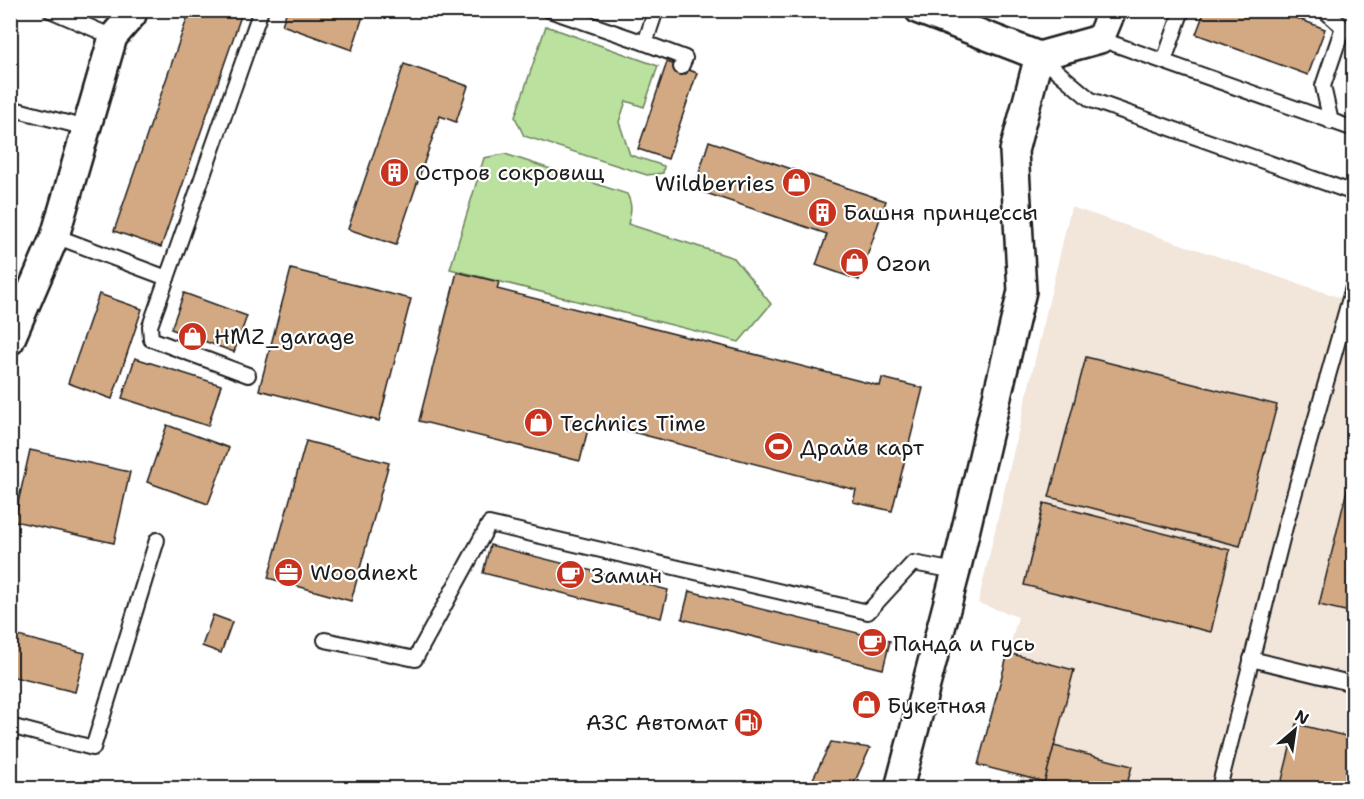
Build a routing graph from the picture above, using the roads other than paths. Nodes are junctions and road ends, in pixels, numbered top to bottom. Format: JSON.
{"nodes":[{"id":1,"x":50,"y":10,"type":"edge"},
{"id":2,"x":134,"y":10,"type":"edge"},
{"id":3,"x":261,"y":10,"type":"edge"},
{"id":4,"x":549,"y":10,"type":"edge"},
{"id":5,"x":656,"y":10,"type":"edge"},
{"id":6,"x":919,"y":10,"type":"edge"},
{"id":7,"x":1112,"y":10,"type":"edge"},
{"id":8,"x":1182,"y":10,"type":"edge"},
{"id":9,"x":1324,"y":10,"type":"edge"},
{"id":10,"x":113,"y":38,"type":"junction"},
{"id":11,"x":1100,"y":39,"type":"junction"},
{"id":12,"x":645,"y":44,"type":"junction"},
{"id":13,"x":1039,"y":56,"type":"junction"},
{"id":14,"x":1164,"y":61,"type":"junction"},
{"id":15,"x":681,"y":67,"type":"dead end"},
{"id":16,"x":10,"y":108,"type":"edge"},
{"id":17,"x":1331,"y":122,"type":"junction"},
{"id":18,"x":86,"y":128,"type":"junction"},
{"id":19,"x":1353,"y":129,"type":"edge"},
{"id":20,"x":1353,"y":193,"type":"edge"},
{"id":21,"x":55,"y":236,"type":"junction"},
{"id":22,"x":167,"y":278,"type":"junction"},
{"id":23,"x":1353,"y":284,"type":"edge"},
{"id":24,"x":10,"y":341,"type":"edge"},
{"id":25,"x":248,"y":375,"type":"dead end"},
{"id":26,"x":157,"y":540,"type":"dead end"},
{"id":27,"x":956,"y":571,"type":"junction"},
{"id":28,"x":325,"y":640,"type":"dead end"},
{"id":29,"x":1251,"y":659,"type":"junction"},
{"id":30,"x":1353,"y":684,"type":"edge"},
{"id":31,"x":10,"y":726,"type":"edge"},
{"id":32,"x":899,"y":789,"type":"edge"},
{"id":33,"x":1219,"y":789,"type":"edge"}],
"edges":[{"from":1,"to":10,"type":"lane"},
{"from":2,"to":10,"type":"street"},
{"from":3,"to":22,"type":"lane"},
{"from":4,"to":12,"type":"lane"},
{"from":5,"to":12,"type":"lane"},
{"from":6,"to":13,"type":"street"},
{"from":7,"to":11,"type":"street"},
{"from":8,"to":14,"type":"lane"},
{"from":9,"to":17,"type":"lane"},
{"from":10,"to":18,"type":"street"},
{"from":11,"to":13,"type":"street"},
{"from":11,"to":14,"type":"lane"},
{"from":12,"to":15,"type":"lane"},
{"from":13,"to":20,"type":"lane"},
{"from":13,"to":27,"type":"street"},
{"from":14,"to":17,"type":"lane"},
{"from":16,"to":18,"type":"lane"},
{"from":17,"to":19,"type":"lane"},
{"from":18,"to":21,"type":"street"},
{"from":21,"to":22,"type":"lane"},
{"from":21,"to":24,"type":"street"},
{"from":22,"to":25,"type":"lane"},
{"from":23,"to":29,"type":"lane"},
{"from":26,"to":31,"type":"lane"},
{"from":27,"to":28,"type":"lane"},
{"from":27,"to":32,"type":"street"},
{"from":29,"to":30,"type":"lane"},
{"from":29,"to":33,"type":"lane"}]}
